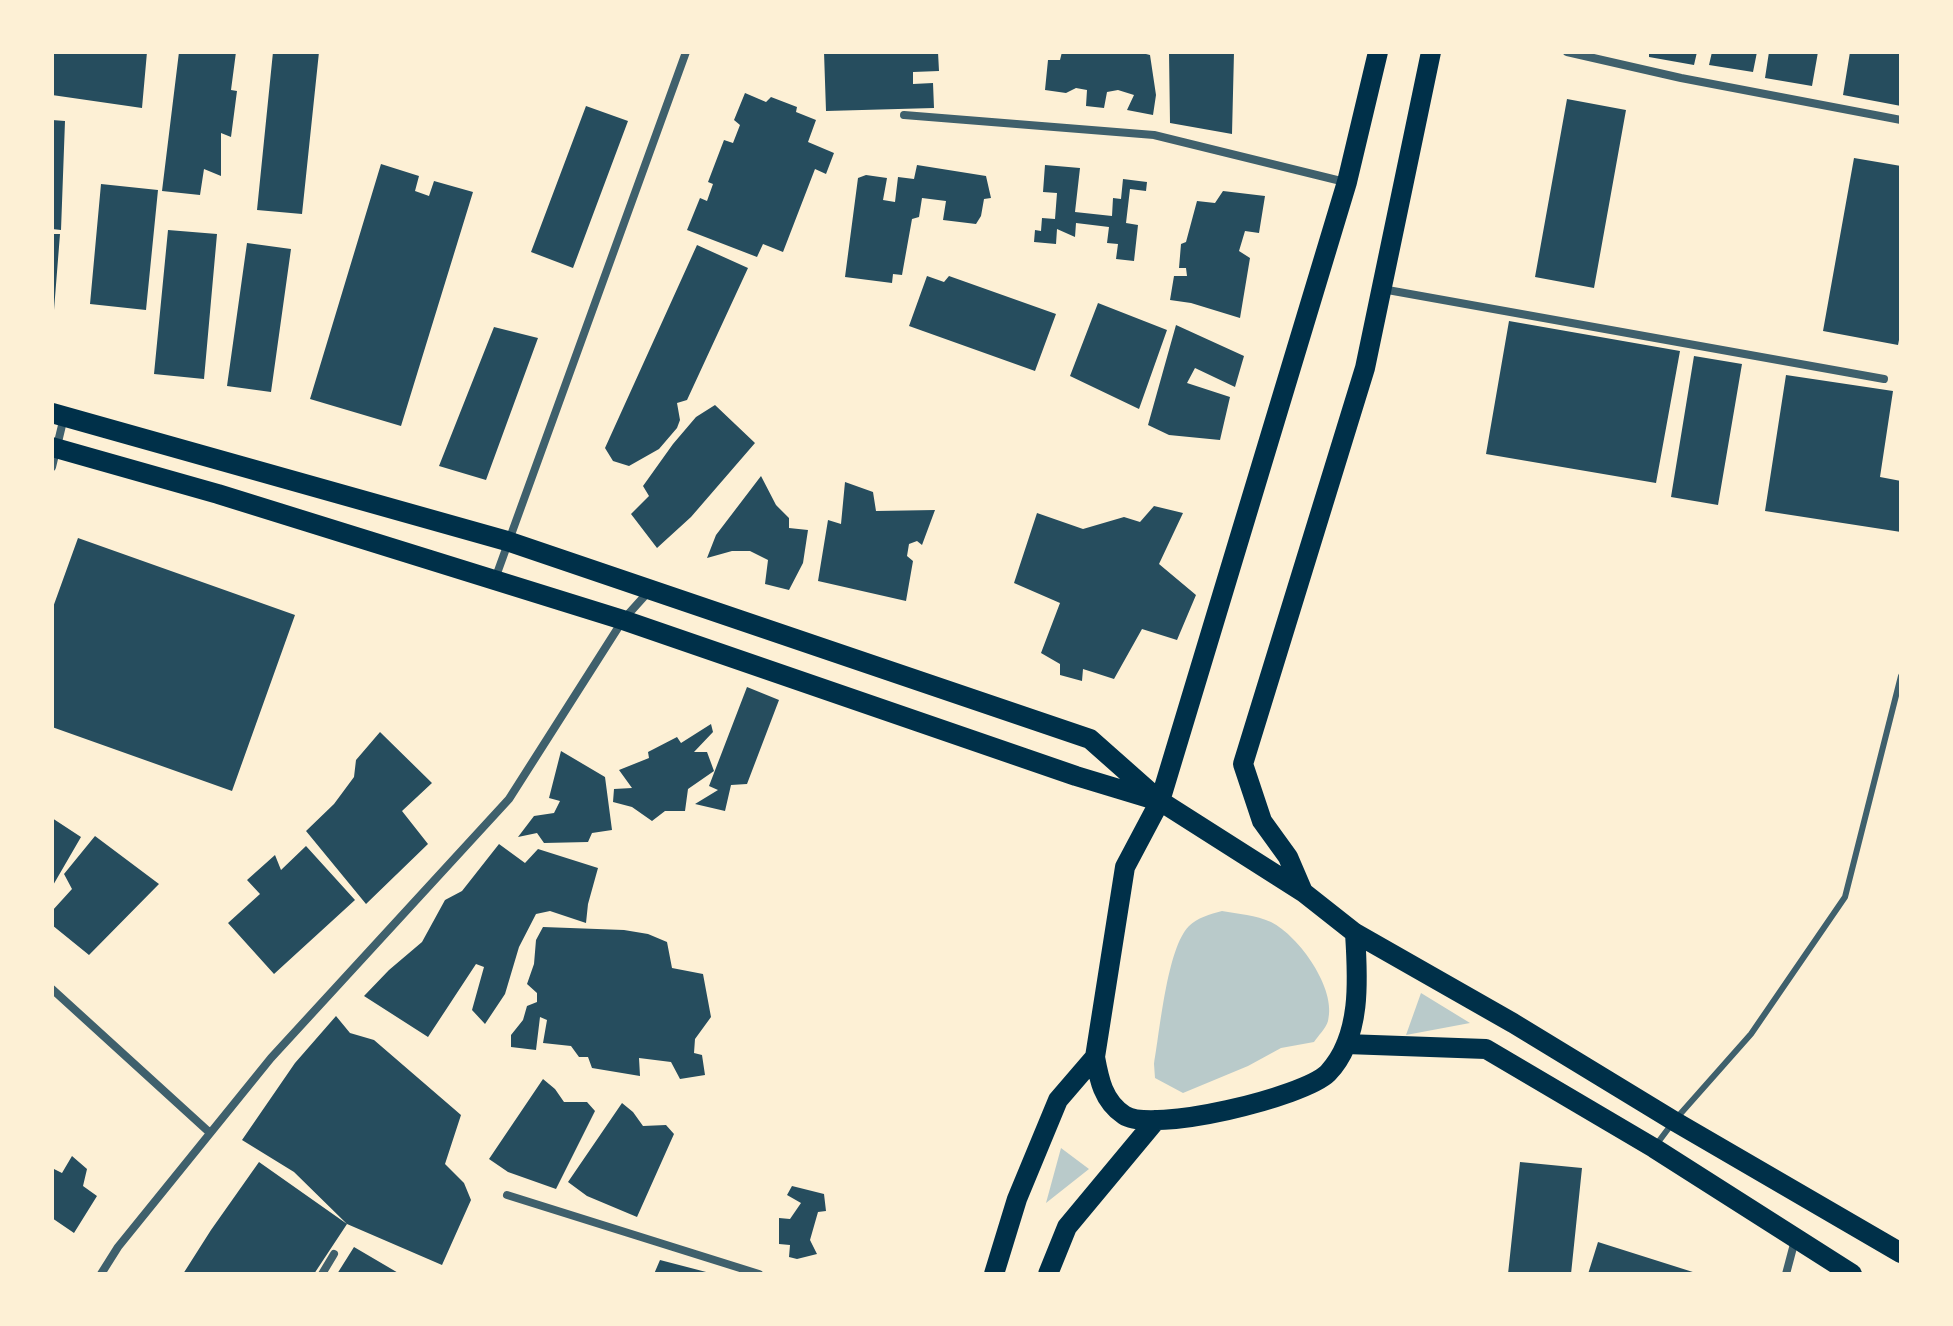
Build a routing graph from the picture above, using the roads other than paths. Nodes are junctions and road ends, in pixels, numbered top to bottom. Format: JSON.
{"nodes":[{"id":1,"x":686,"y":52,"type":"edge"},
{"id":2,"x":1378,"y":52,"type":"edge"},
{"id":3,"x":1431,"y":52,"type":"edge"},
{"id":4,"x":1567,"y":52,"type":"edge"},
{"id":5,"x":904,"y":115,"type":"dead end"},
{"id":6,"x":1901,"y":120,"type":"edge"},
{"id":7,"x":1347,"y":182,"type":"junction"},
{"id":8,"x":1381,"y":289,"type":"junction"},
{"id":9,"x":1884,"y":379,"type":"dead end"},
{"id":10,"x":58,"y":414,"type":"edge"},
{"id":11,"x":54,"y":454,"type":"edge"},
{"id":12,"x":507,"y":541,"type":"junction"},
{"id":13,"x":495,"y":580,"type":"junction"},
{"id":14,"x":650,"y":589,"type":"junction"},
{"id":15,"x":623,"y":620,"type":"junction"},
{"id":16,"x":1901,"y":676,"type":"edge"},
{"id":17,"x":1160,"y":801,"type":"junction"},
{"id":18,"x":1303,"y":892,"type":"junction"},
{"id":19,"x":1355,"y":933,"type":"junction"},
{"id":20,"x":52,"y":989,"type":"edge"},
{"id":21,"x":1346,"y":1044,"type":"junction"},
{"id":22,"x":1095,"y":1057,"type":"junction"},
{"id":23,"x":1156,"y":1120,"type":"junction"},
{"id":24,"x":1674,"y":1121,"type":"junction"},
{"id":25,"x":209,"y":1132,"type":"junction"},
{"id":26,"x":1654,"y":1148,"type":"junction"},
{"id":27,"x":507,"y":1195,"type":"dead end"},
{"id":28,"x":1796,"y":1239,"type":"junction"},
{"id":29,"x":1901,"y":1253,"type":"edge"},
{"id":30,"x":334,"y":1254,"type":"dead end"},
{"id":31,"x":101,"y":1274,"type":"edge"},
{"id":32,"x":322,"y":1274,"type":"edge"},
{"id":33,"x":759,"y":1274,"type":"edge"},
{"id":34,"x":994,"y":1274,"type":"edge"},
{"id":35,"x":1048,"y":1274,"type":"edge"},
{"id":36,"x":1786,"y":1274,"type":"edge"},
{"id":37,"x":1852,"y":1274,"type":"edge"}],
"edges":[{"from":1,"to":12,"type":"street"},
{"from":2,"to":7,"type":"main road"},
{"from":3,"to":8,"type":"main road"},
{"from":4,"to":6,"type":"street"},
{"from":5,"to":7,"type":"street"},
{"from":7,"to":17,"type":"main road"},
{"from":8,"to":9,"type":"street"},
{"from":8,"to":18,"type":"main road"},
{"from":10,"to":11,"type":"street"},
{"from":10,"to":12,"type":"main road"},
{"from":11,"to":13,"type":"main road"},
{"from":12,"to":13,"type":"street"},
{"from":12,"to":14,"type":"main road"},
{"from":13,"to":15,"type":"main road"},
{"from":14,"to":15,"type":"street"},
{"from":14,"to":17,"type":"main road"},
{"from":15,"to":17,"type":"main road"},
{"from":15,"to":25,"type":"street"},
{"from":16,"to":24,"type":"lane"},
{"from":17,"to":18,"type":"main road"},
{"from":17,"to":22,"type":"main road"},
{"from":18,"to":19,"type":"main road"},
{"from":19,"to":21,"type":"main road"},
{"from":19,"to":24,"type":"main road"},
{"from":20,"to":25,"type":"street"},
{"from":21,"to":23,"type":"main road"},
{"from":21,"to":26,"type":"main road"},
{"from":22,"to":23,"type":"main road"},
{"from":22,"to":34,"type":"main road"},
{"from":23,"to":35,"type":"main road"},
{"from":24,"to":26,"type":"lane"},
{"from":24,"to":29,"type":"main road"},
{"from":25,"to":31,"type":"street"},
{"from":26,"to":28,"type":"main road"},
{"from":27,"to":33,"type":"street"},
{"from":28,"to":36,"type":"street"},
{"from":28,"to":37,"type":"main road"},
{"from":30,"to":32,"type":"street"}]}
